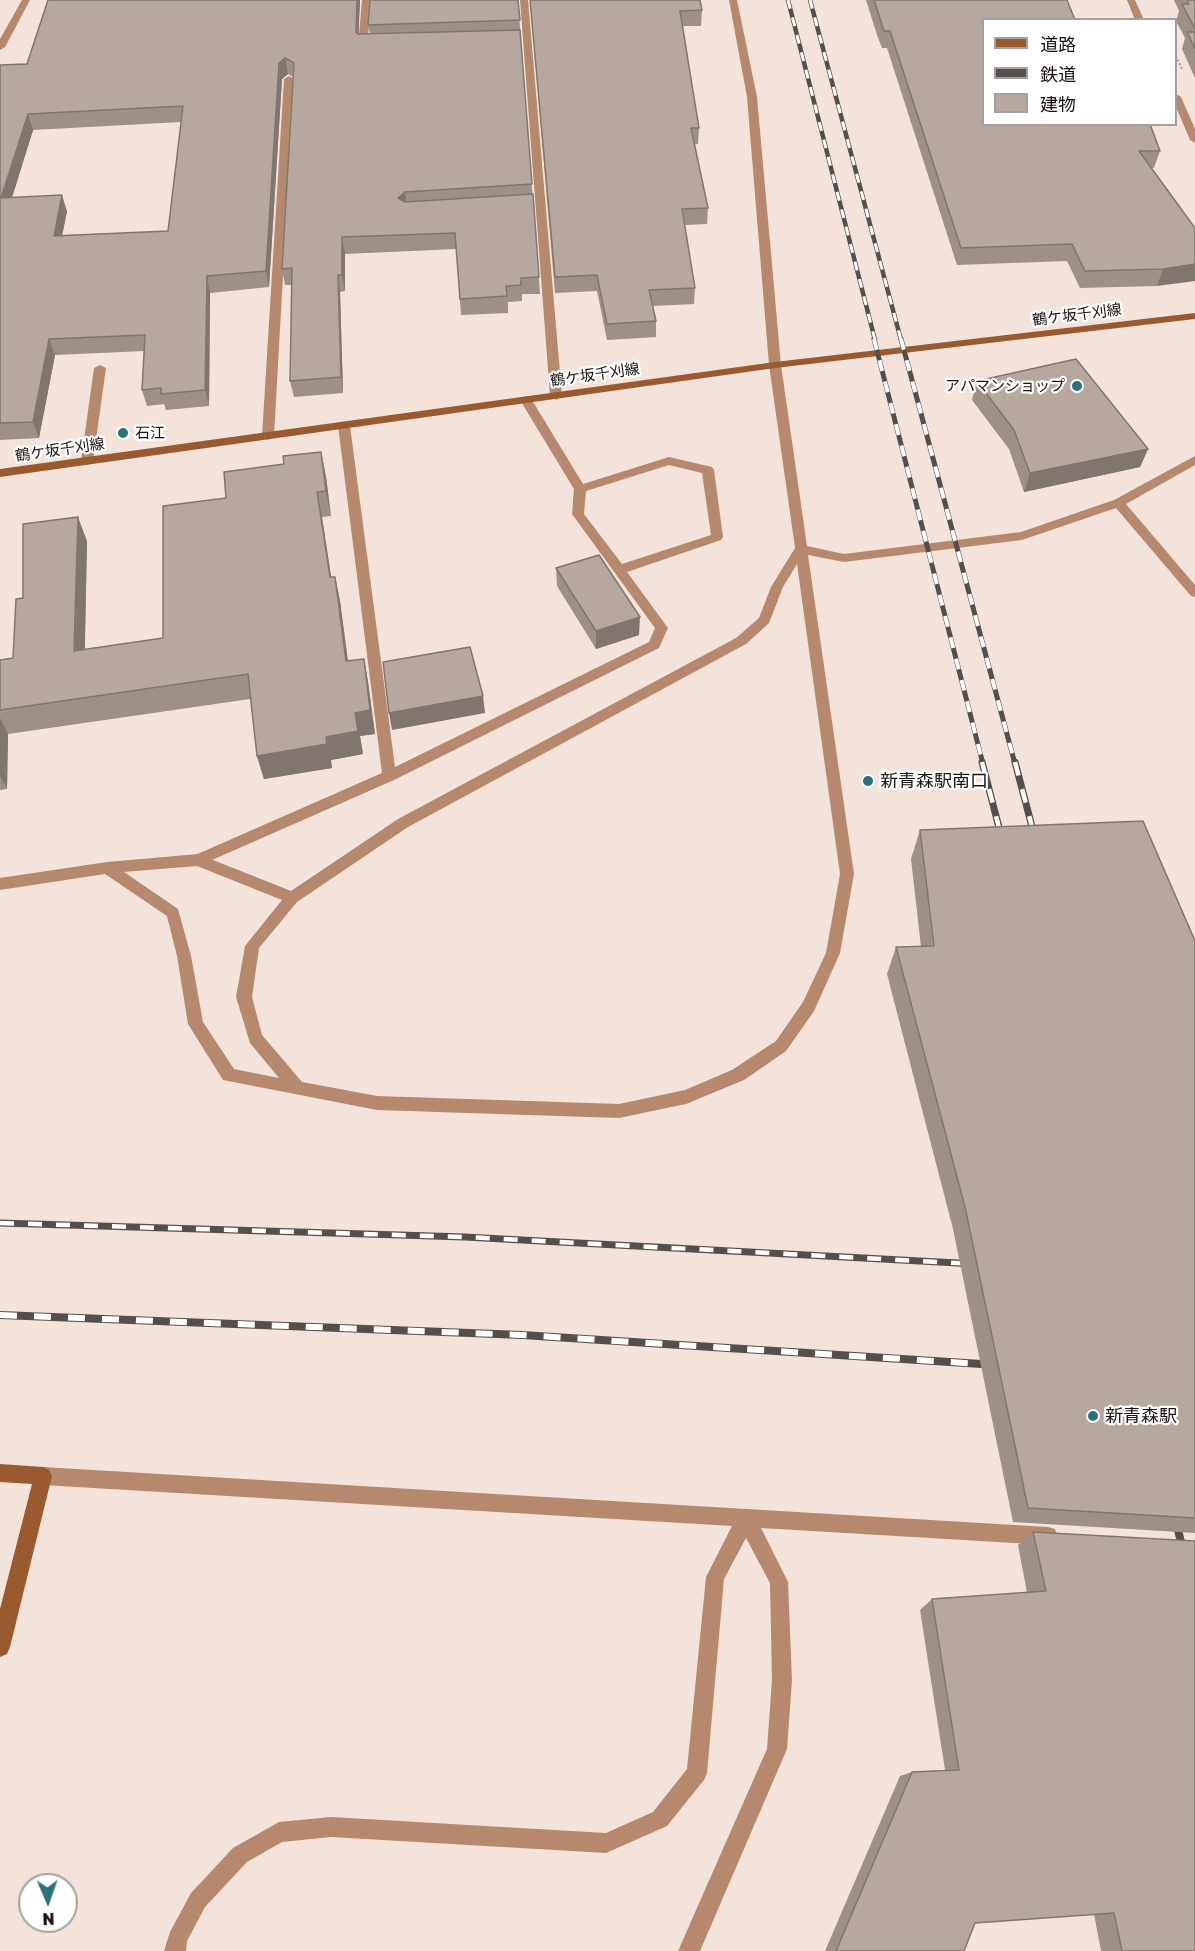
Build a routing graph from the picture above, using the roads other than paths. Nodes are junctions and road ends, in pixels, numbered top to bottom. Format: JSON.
{"nodes":[{"id":1,"x":26,"y":0,"type":"edge"},
{"id":2,"x":366,"y":0,"type":"edge"},
{"id":3,"x":524,"y":0,"type":"edge"},
{"id":4,"x":734,"y":0,"type":"edge"},
{"id":5,"x":1131,"y":0,"type":"edge"},
{"id":6,"x":1139,"y":18,"type":"edge"},
{"id":7,"x":527,"y":41,"type":"junction"},
{"id":8,"x":515,"y":42,"type":"edge"},
{"id":9,"x":386,"y":45,"type":"edge"},
{"id":10,"x":0,"y":47,"type":"edge"},
{"id":11,"x":289,"y":79,"type":"edge"},
{"id":12,"x":1177,"y":99,"type":"edge"},
{"id":13,"x":1195,"y":140,"type":"edge"},
{"id":14,"x":1195,"y":316,"type":"edge"},
{"id":15,"x":775,"y":364,"type":"junction"},
{"id":16,"x":100,"y":368,"type":"dead end"},
{"id":17,"x":556,"y":396,"type":"junction"},
{"id":18,"x":526,"y":400,"type":"junction"},
{"id":19,"x":344,"y":426,"type":"junction"},
{"id":20,"x":268,"y":436,"type":"junction"},
{"id":21,"x":1195,"y":460,"type":"edge"},
{"id":22,"x":87,"y":461,"type":"junction"},
{"id":23,"x":0,"y":473,"type":"edge"},
{"id":24,"x":580,"y":489,"type":"junction"},
{"id":25,"x":1118,"y":503,"type":"junction"},
{"id":26,"x":800,"y":549,"type":"junction"},
{"id":27,"x":619,"y":570,"type":"junction"},
{"id":28,"x":1195,"y":593,"type":"edge"},
{"id":29,"x":389,"y":776,"type":"junction"},
{"id":30,"x":198,"y":860,"type":"junction"},
{"id":31,"x":107,"y":868,"type":"junction"},
{"id":32,"x":0,"y":884,"type":"edge"},
{"id":33,"x":292,"y":898,"type":"junction"},
{"id":34,"x":297,"y":1088,"type":"junction"},
{"id":35,"x":0,"y":1473,"type":"edge"},
{"id":36,"x":43,"y":1476,"type":"junction"},
{"id":37,"x":746,"y":1519,"type":"junction"},
{"id":38,"x":1065,"y":1537,"type":"edge"},
{"id":39,"x":0,"y":1647,"type":"edge"},
{"id":40,"x":175,"y":1951,"type":"edge"},
{"id":41,"x":688,"y":1951,"type":"edge"}],
"edges":[{"from":1,"to":10,"type":"street"},
{"from":2,"to":9,"type":"street"},
{"from":3,"to":7,"type":"street"},
{"from":4,"to":15,"type":"street"},
{"from":5,"to":6,"type":"street"},
{"from":7,"to":8,"type":"street"},
{"from":7,"to":17,"type":"street"},
{"from":11,"to":20,"type":"street"},
{"from":12,"to":13,"type":"street"},
{"from":14,"to":15,"type":"main road","name":"鶴ケ坂千刈線"},
{"from":15,"to":17,"type":"main road","name":"鶴ケ坂千刈線"},
{"from":15,"to":26,"type":"street"},
{"from":16,"to":22,"type":"street"},
{"from":17,"to":18,"type":"main road","name":"鶴ケ坂千刈線"},
{"from":18,"to":19,"type":"main road","name":"鶴ケ坂千刈線"},
{"from":18,"to":24,"type":"street"},
{"from":19,"to":20,"type":"main road","name":"鶴ケ坂千刈線"},
{"from":19,"to":29,"type":"street"},
{"from":20,"to":22,"type":"main road","name":"鶴ケ坂千刈線"},
{"from":21,"to":25,"type":"street"},
{"from":22,"to":23,"type":"main road","name":"鶴ケ坂千刈線"},
{"from":24,"to":27,"type":"street"},
{"from":24,"to":27,"type":"street"},
{"from":25,"to":26,"type":"street"},
{"from":25,"to":28,"type":"street"},
{"from":26,"to":33,"type":"street"},
{"from":26,"to":34,"type":"street"},
{"from":27,"to":29,"type":"street"},
{"from":29,"to":30,"type":"street"},
{"from":30,"to":31,"type":"street"},
{"from":30,"to":33,"type":"street"},
{"from":31,"to":32,"type":"street"},
{"from":31,"to":34,"type":"street"},
{"from":33,"to":34,"type":"street"},
{"from":35,"to":36,"type":"main road"},
{"from":36,"to":37,"type":"street"},
{"from":36,"to":39,"type":"main road"},
{"from":37,"to":38,"type":"street"},
{"from":37,"to":40,"type":"street"},
{"from":37,"to":41,"type":"street"}]}
